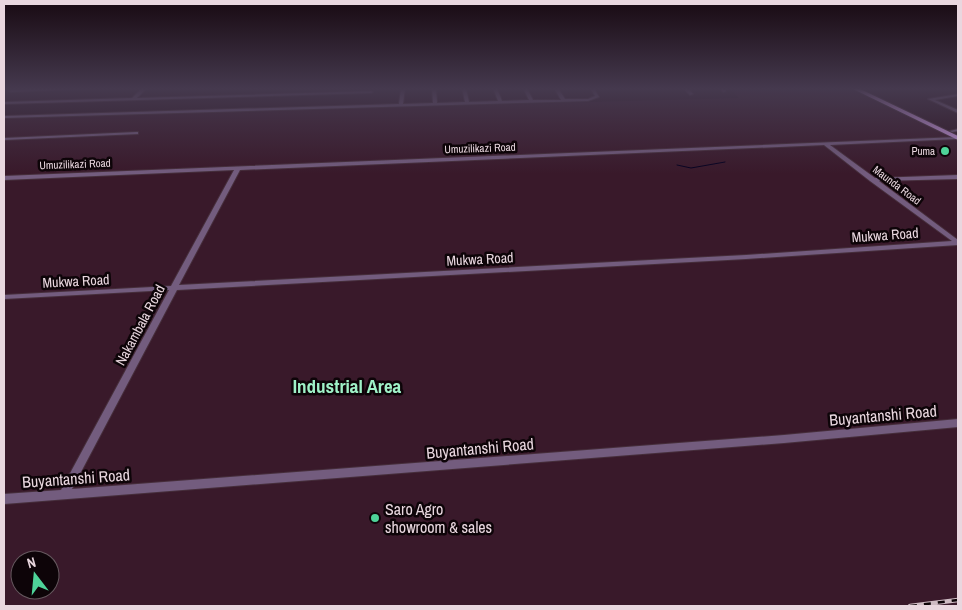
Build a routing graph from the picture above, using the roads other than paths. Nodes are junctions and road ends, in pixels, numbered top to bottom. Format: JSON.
{"nodes":[{"id":1,"x":917,"y":116,"type":"edge"},
{"id":2,"x":922,"y":116,"type":"edge"},
{"id":3,"x":136,"y":133,"type":"dead end"},
{"id":4,"x":957,"y":134,"type":"edge"},
{"id":5,"x":4,"y":139,"type":"edge"},
{"id":6,"x":824,"y":143,"type":"junction"},
{"id":7,"x":238,"y":168,"type":"junction"},
{"id":8,"x":958,"y":176,"type":"edge"},
{"id":9,"x":4,"y":178,"type":"edge"},
{"id":10,"x":872,"y":180,"type":"junction"},
{"id":11,"x":958,"y":243,"type":"edge"},
{"id":12,"x":174,"y":288,"type":"junction"},
{"id":13,"x":4,"y":297,"type":"edge"},
{"id":14,"x":958,"y":424,"type":"edge"},
{"id":15,"x":64,"y":494,"type":"junction"},
{"id":16,"x":4,"y":499,"type":"edge"}],
"edges":[{"from":1,"to":4,"type":"main road"},
{"from":2,"to":4,"type":"main road"},
{"from":3,"to":5,"type":"street"},
{"from":4,"to":6,"type":"street","name":"Umuzilikazi Road"},
{"from":6,"to":7,"type":"street","name":"Umuzilikazi Road"},
{"from":6,"to":10,"type":"street","name":"Maunda Road"},
{"from":7,"to":9,"type":"street","name":"Umuzilikazi Road"},
{"from":7,"to":12,"type":"street","name":"Nakambala Road"},
{"from":8,"to":10,"type":"street"},
{"from":10,"to":11,"type":"street","name":"Maunda Road"},
{"from":11,"to":12,"type":"street","name":"Mukwa Road"},
{"from":12,"to":13,"type":"street","name":"Mukwa Road"},
{"from":12,"to":15,"type":"street","name":"Nakambala Road"},
{"from":14,"to":15,"type":"street","name":"Buyantanshi Road"},
{"from":15,"to":16,"type":"street","name":"Buyantanshi Road"}]}
